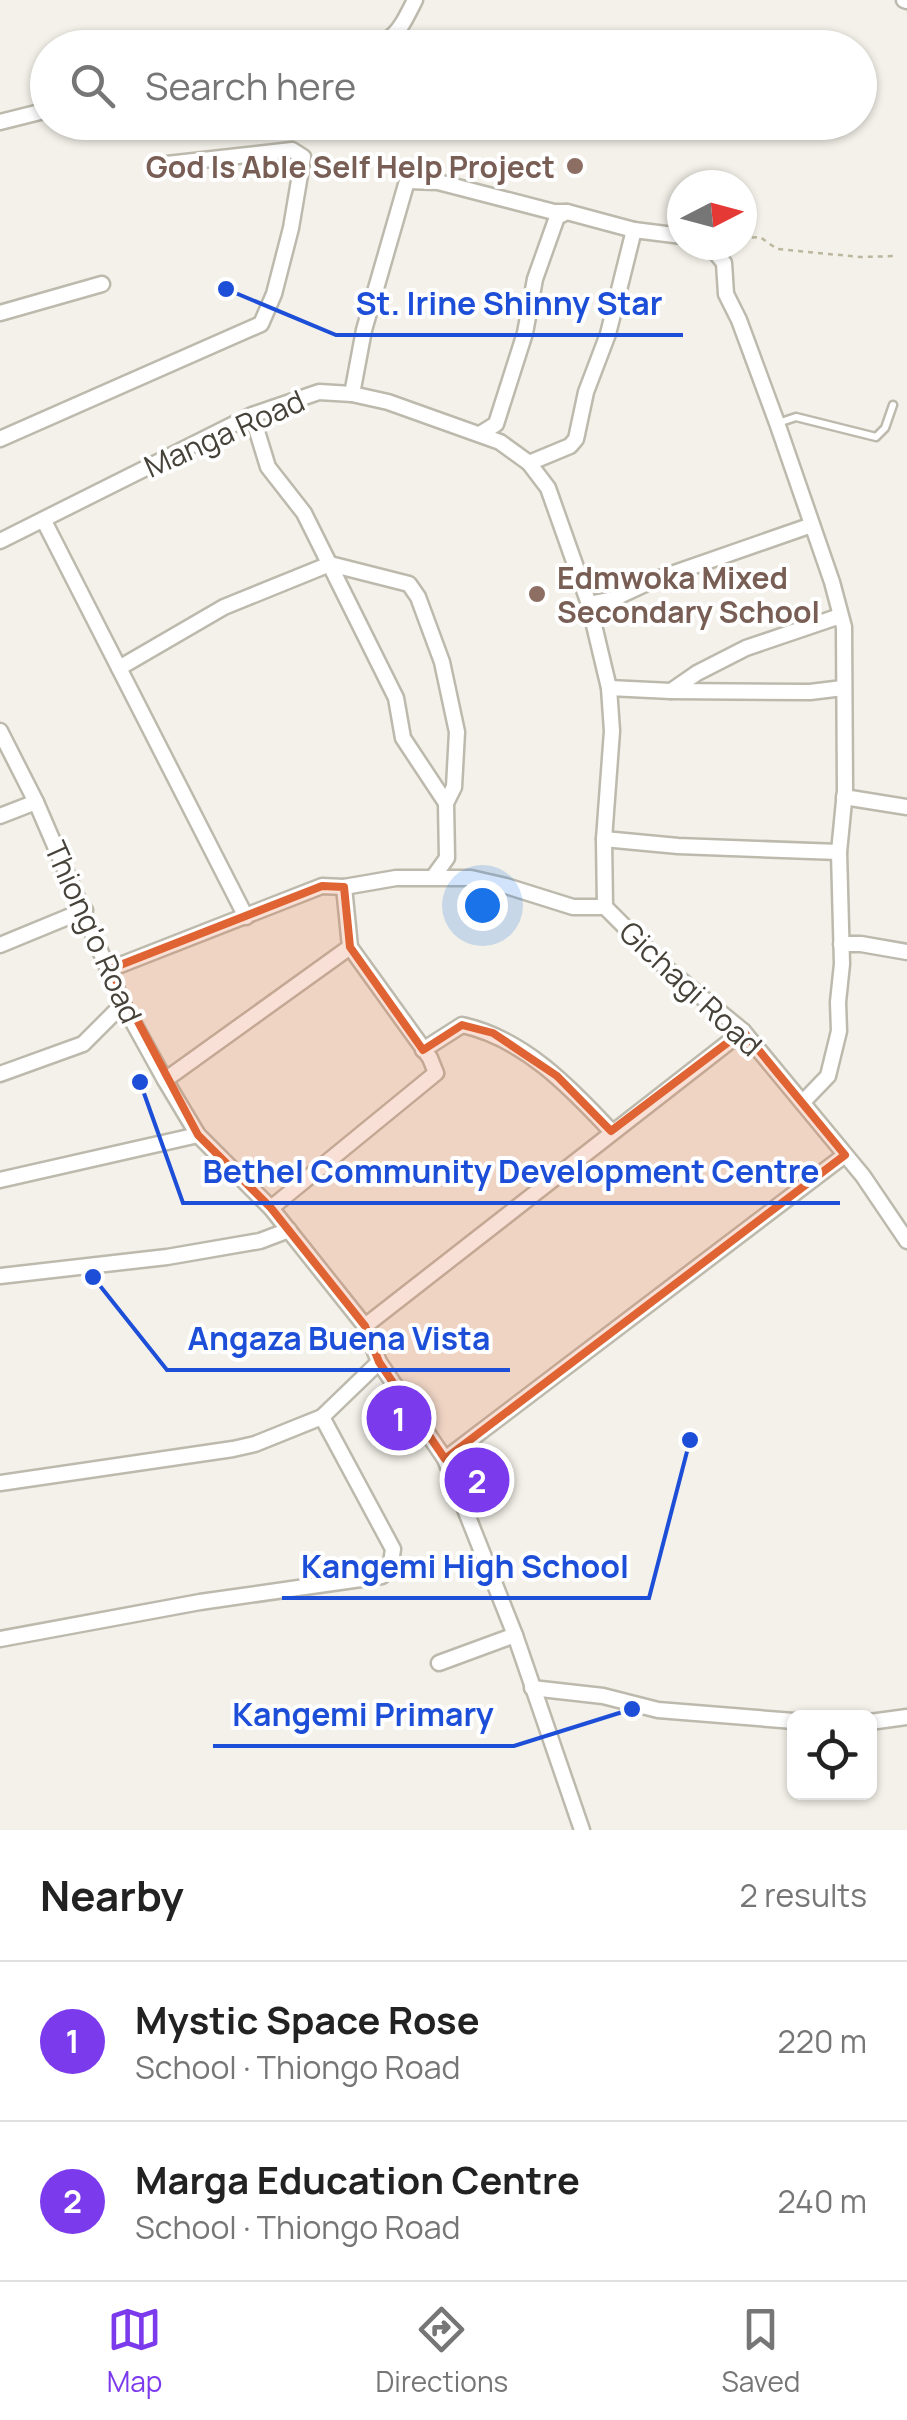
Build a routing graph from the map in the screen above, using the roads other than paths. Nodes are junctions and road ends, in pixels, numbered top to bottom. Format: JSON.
{"nodes":[{"id":1,"x":415,"y":0,"type":"edge"},
{"id":2,"x":400,"y":30,"type":"edge"},
{"id":3,"x":30,"y":114,"type":"edge"},
{"id":4,"x":0,"y":122,"type":"edge"},
{"id":5,"x":158,"y":164,"type":"dead end"},
{"id":6,"x":567,"y":212,"type":"junction"},
{"id":7,"x":634,"y":230,"type":"junction"},
{"id":8,"x":667,"y":234,"type":"edge"},
{"id":9,"x":722,"y":260,"type":"edge"},
{"id":10,"x":102,"y":284,"type":"dead end"},
{"id":11,"x":0,"y":312,"type":"edge"},
{"id":12,"x":352,"y":394,"type":"junction"},
{"id":13,"x":893,"y":405,"type":"dead end"},
{"id":14,"x":252,"y":415,"type":"junction"},
{"id":15,"x":777,"y":424,"type":"junction"},
{"id":16,"x":480,"y":434,"type":"junction"},
{"id":17,"x":0,"y":438,"type":"edge"},
{"id":18,"x":530,"y":463,"type":"junction"},
{"id":19,"x":44,"y":521,"type":"junction"},
{"id":20,"x":812,"y":524,"type":"junction"},
{"id":21,"x":0,"y":541,"type":"edge"},
{"id":22,"x":330,"y":564,"type":"junction"},
{"id":23,"x":588,"y":604,"type":"junction"},
{"id":24,"x":840,"y":616,"type":"junction"},
{"id":25,"x":119,"y":668,"type":"junction"},
{"id":26,"x":608,"y":688,"type":"junction"},
{"id":27,"x":843,"y":688,"type":"junction"},
{"id":28,"x":671,"y":692,"type":"junction"},
{"id":29,"x":0,"y":731,"type":"edge"},
{"id":30,"x":844,"y":797,"type":"junction"},
{"id":31,"x":36,"y":802,"type":"junction"},
{"id":32,"x":446,"y":802,"type":"junction"},
{"id":33,"x":907,"y":807,"type":"edge"},
{"id":34,"x":0,"y":816,"type":"edge"},
{"id":35,"x":604,"y":839,"type":"junction"},
{"id":36,"x":839,"y":852,"type":"junction"},
{"id":37,"x":434,"y":876,"type":"junction"},
{"id":38,"x":344,"y":887,"type":"junction"},
{"id":39,"x":605,"y":907,"type":"junction"},
{"id":40,"x":84,"y":910,"type":"junction"},
{"id":41,"x":246,"y":917,"type":"junction"},
{"id":42,"x":840,"y":944,"type":"junction"},
{"id":43,"x":0,"y":945,"type":"edge"},
{"id":44,"x":350,"y":946,"type":"junction"},
{"id":45,"x":907,"y":952,"type":"edge"},
{"id":46,"x":110,"y":969,"type":"junction"},
{"id":47,"x":123,"y":1004,"type":"junction"},
{"id":48,"x":743,"y":1031,"type":"junction"},
{"id":49,"x":423,"y":1050,"type":"junction"},
{"id":50,"x":0,"y":1074,"type":"edge"},
{"id":51,"x":164,"y":1080,"type":"junction"},
{"id":52,"x":803,"y":1102,"type":"junction"},
{"id":53,"x":611,"y":1131,"type":"junction"},
{"id":54,"x":198,"y":1135,"type":"junction"},
{"id":55,"x":844,"y":1155,"type":"junction"},
{"id":56,"x":0,"y":1180,"type":"edge"},
{"id":57,"x":272,"y":1208,"type":"junction"},
{"id":58,"x":289,"y":1230,"type":"junction"},
{"id":59,"x":907,"y":1240,"type":"edge"},
{"id":60,"x":0,"y":1276,"type":"edge"},
{"id":61,"x":364,"y":1326,"type":"junction"},
{"id":62,"x":379,"y":1362,"type":"junction"},
{"id":63,"x":322,"y":1417,"type":"junction"},
{"id":64,"x":446,"y":1459,"type":"junction"},
{"id":65,"x":0,"y":1483,"type":"edge"},
{"id":66,"x":515,"y":1635,"type":"junction"},
{"id":67,"x":0,"y":1639,"type":"edge"},
{"id":68,"x":439,"y":1663,"type":"dead end"},
{"id":69,"x":532,"y":1688,"type":"junction"},
{"id":70,"x":907,"y":1718,"type":"edge"},
{"id":71,"x":787,"y":1720,"type":"edge"},
{"id":72,"x":877,"y":1721,"type":"edge"},
{"id":73,"x":582,"y":1830,"type":"edge"}],
"edges":[{"from":1,"to":2,"type":"street"},
{"from":3,"to":4,"type":"street"},
{"from":5,"to":17,"type":"street"},
{"from":6,"to":7,"type":"street"},
{"from":6,"to":12,"type":"street"},
{"from":6,"to":16,"type":"street"},
{"from":7,"to":8,"type":"street"},
{"from":7,"to":18,"type":"street"},
{"from":9,"to":15,"type":"street"},
{"from":10,"to":11,"type":"street"},
{"from":12,"to":14,"type":"street","name":"Manga Road"},
{"from":12,"to":16,"type":"street","name":"Manga Road"},
{"from":13,"to":15,"type":"lane"},
{"from":14,"to":19,"type":"street","name":"Manga Road"},
{"from":14,"to":22,"type":"street"},
{"from":15,"to":20,"type":"street"},
{"from":16,"to":18,"type":"street","name":"Manga Road"},
{"from":18,"to":23,"type":"street","name":"Manga Road"},
{"from":19,"to":21,"type":"street","name":"Manga Road"},
{"from":19,"to":25,"type":"street"},
{"from":20,"to":23,"type":"street"},
{"from":20,"to":24,"type":"street"},
{"from":22,"to":25,"type":"street"},
{"from":22,"to":32,"type":"street"},
{"from":22,"to":32,"type":"street"},
{"from":23,"to":26,"type":"street","name":"Manga Road"},
{"from":24,"to":27,"type":"street"},
{"from":24,"to":28,"type":"street"},
{"from":25,"to":41,"type":"street"},
{"from":26,"to":28,"type":"street"},
{"from":26,"to":35,"type":"street","name":"Manga Road"},
{"from":27,"to":28,"type":"street"},
{"from":27,"to":30,"type":"street"},
{"from":29,"to":31,"type":"street","name":"Thiong'o Road"},
{"from":30,"to":33,"type":"street"},
{"from":30,"to":36,"type":"street"},
{"from":31,"to":34,"type":"street"},
{"from":31,"to":40,"type":"street","name":"Thiong'o Road"},
{"from":32,"to":37,"type":"street"},
{"from":35,"to":36,"type":"street"},
{"from":35,"to":39,"type":"street","name":"Manga Road"},
{"from":36,"to":42,"type":"street"},
{"from":37,"to":38,"type":"street","name":"Gichagi Road"},
{"from":37,"to":39,"type":"street","name":"Gichagi Road"},
{"from":38,"to":41,"type":"street","name":"Gichagi Road"},
{"from":38,"to":44,"type":"street"},
{"from":39,"to":48,"type":"street","name":"Gichagi Road"},
{"from":40,"to":43,"type":"street"},
{"from":40,"to":46,"type":"street","name":"Thiong'o Road"},
{"from":41,"to":46,"type":"street","name":"Gichagi Road"},
{"from":42,"to":45,"type":"street"},
{"from":42,"to":52,"type":"street"},
{"from":44,"to":49,"type":"street"},
{"from":44,"to":51,"type":"street"},
{"from":46,"to":47,"type":"street","name":"Thiong'o Road"},
{"from":47,"to":50,"type":"street"},
{"from":47,"to":51,"type":"street","name":"Thiong'o Road"},
{"from":48,"to":52,"type":"street","name":"Gichagi Road"},
{"from":48,"to":53,"type":"street"},
{"from":49,"to":53,"type":"street"},
{"from":49,"to":57,"type":"street"},
{"from":51,"to":54,"type":"street","name":"Thiong'o Road"},
{"from":52,"to":55,"type":"street","name":"Gichagi Road"},
{"from":53,"to":61,"type":"street"},
{"from":54,"to":56,"type":"street"},
{"from":54,"to":57,"type":"street","name":"Thiong'o Road"},
{"from":55,"to":59,"type":"street","name":"Gichagi Road"},
{"from":55,"to":64,"type":"street"},
{"from":57,"to":58,"type":"street","name":"Thiong'o Road"},
{"from":58,"to":60,"type":"street"},
{"from":58,"to":61,"type":"street","name":"Thiong'o Road"},
{"from":61,"to":62,"type":"street","name":"Thiong'o Road"},
{"from":62,"to":63,"type":"street"},
{"from":62,"to":64,"type":"street","name":"Thiong'o Road"},
{"from":63,"to":65,"type":"street"},
{"from":63,"to":67,"type":"street"},
{"from":64,"to":66,"type":"street","name":"Thiong'o Road"},
{"from":66,"to":68,"type":"street"},
{"from":66,"to":69,"type":"street","name":"Thiong'o Road"},
{"from":69,"to":71,"type":"street"},
{"from":69,"to":73,"type":"street","name":"Thiong'o Road"},
{"from":70,"to":72,"type":"street"}]}
